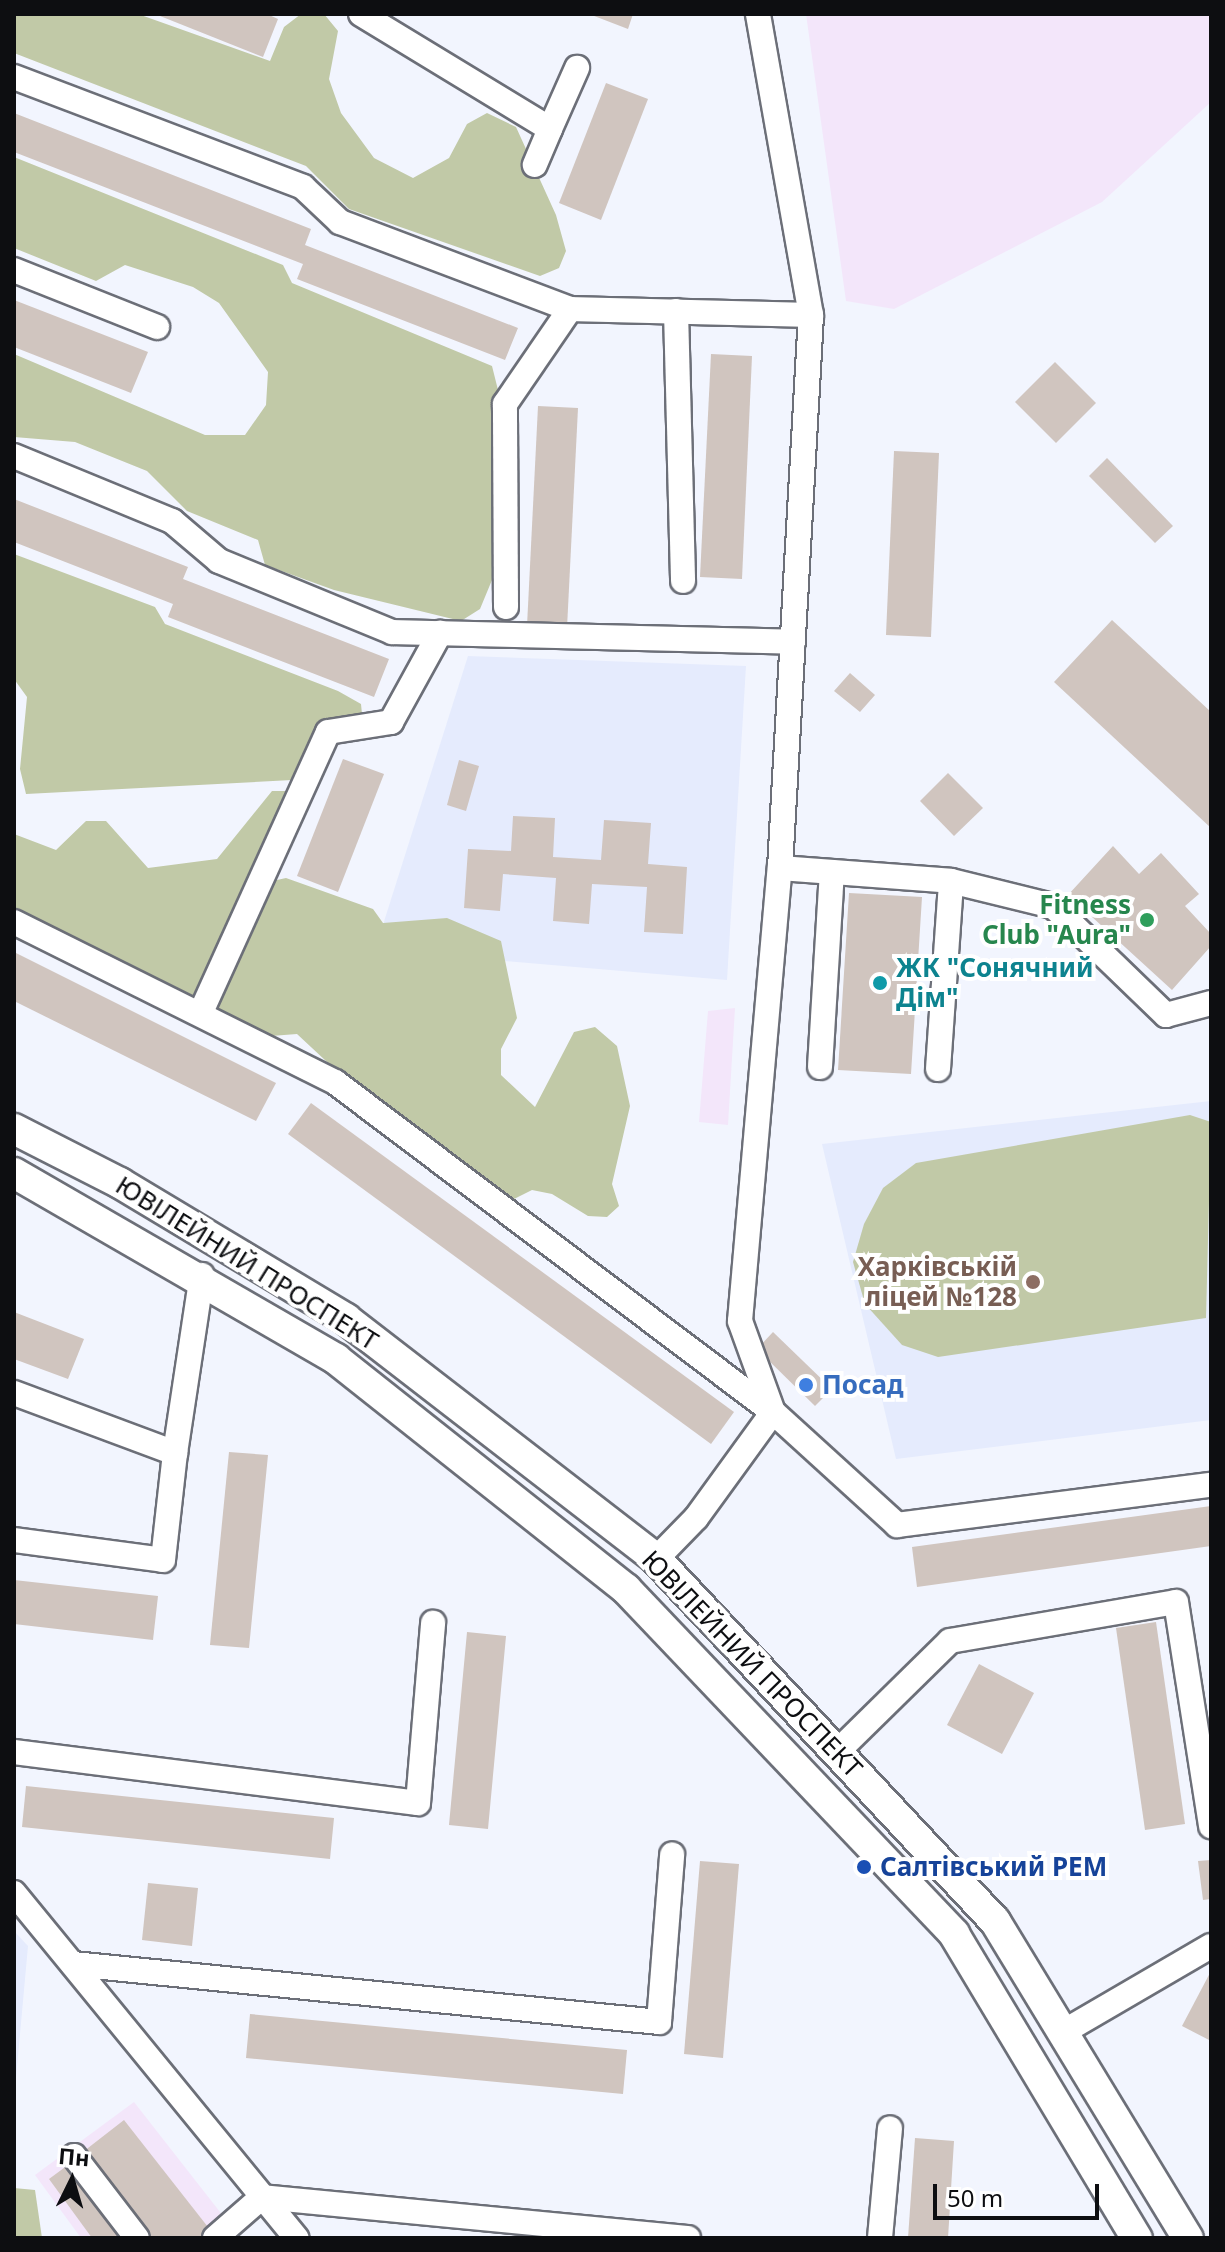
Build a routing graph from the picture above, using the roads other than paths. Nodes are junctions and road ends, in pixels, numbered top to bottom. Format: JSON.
{"nodes":[{"id":1,"x":361,"y":14,"type":"edge"},
{"id":2,"x":758,"y":14,"type":"edge"},
{"id":3,"x":577,"y":68,"type":"dead end"},
{"id":4,"x":14,"y":77,"type":"edge"},
{"id":5,"x":550,"y":129,"type":"junction"},
{"id":6,"x":535,"y":165,"type":"dead end"},
{"id":7,"x":14,"y":270,"type":"edge"},
{"id":8,"x":570,"y":309,"type":"junction"},
{"id":9,"x":676,"y":311,"type":"junction"},
{"id":10,"x":811,"y":315,"type":"junction"},
{"id":11,"x":157,"y":327,"type":"dead end"},
{"id":12,"x":14,"y":456,"type":"edge"},
{"id":13,"x":683,"y":581,"type":"dead end"},
{"id":14,"x":506,"y":607,"type":"dead end"},
{"id":15,"x":440,"y":633,"type":"junction"},
{"id":16,"x":793,"y":642,"type":"junction"},
{"id":17,"x":780,"y":868,"type":"junction"},
{"id":18,"x":832,"y":872,"type":"junction"},
{"id":19,"x":951,"y":881,"type":"junction"},
{"id":20,"x":14,"y":922,"type":"edge"},
{"id":21,"x":1211,"y":1003,"type":"edge"},
{"id":22,"x":201,"y":1012,"type":"junction"},
{"id":23,"x":820,"y":1067,"type":"dead end"},
{"id":24,"x":938,"y":1069,"type":"dead end"},
{"id":25,"x":14,"y":1129,"type":"edge"},
{"id":26,"x":14,"y":1173,"type":"edge"},
{"id":27,"x":202,"y":1275,"type":"junction"},
{"id":28,"x":14,"y":1393,"type":"edge"},
{"id":29,"x":773,"y":1412,"type":"junction"},
{"id":30,"x":175,"y":1453,"type":"junction"},
{"id":31,"x":1211,"y":1485,"type":"edge"},
{"id":32,"x":14,"y":1540,"type":"edge"},
{"id":33,"x":656,"y":1559,"type":"junction"},
{"id":34,"x":626,"y":1589,"type":"junction"},
{"id":35,"x":433,"y":1623,"type":"dead end"},
{"id":36,"x":14,"y":1752,"type":"edge"},
{"id":37,"x":837,"y":1752,"type":"junction"},
{"id":38,"x":1211,"y":1826,"type":"edge"},
{"id":39,"x":672,"y":1855,"type":"dead end"},
{"id":40,"x":14,"y":1893,"type":"edge"},
{"id":41,"x":1211,"y":1946,"type":"edge"},
{"id":42,"x":73,"y":1964,"type":"junction"},
{"id":43,"x":1063,"y":2032,"type":"junction"},
{"id":44,"x":890,"y":2128,"type":"dead end"},
{"id":45,"x":74,"y":2156,"type":"dead end"},
{"id":46,"x":262,"y":2197,"type":"junction"},
{"id":47,"x":137,"y":2238,"type":"edge"},
{"id":48,"x":215,"y":2238,"type":"edge"},
{"id":49,"x":296,"y":2238,"type":"edge"},
{"id":50,"x":688,"y":2238,"type":"edge"},
{"id":51,"x":880,"y":2238,"type":"edge"},
{"id":52,"x":1137,"y":2238,"type":"edge"},
{"id":53,"x":1188,"y":2238,"type":"edge"}],
"edges":[{"from":1,"to":5,"type":"street"},
{"from":2,"to":10,"type":"street"},
{"from":3,"to":5,"type":"street"},
{"from":4,"to":8,"type":"street"},
{"from":5,"to":6,"type":"street"},
{"from":7,"to":11,"type":"street"},
{"from":8,"to":9,"type":"street"},
{"from":8,"to":14,"type":"street"},
{"from":9,"to":10,"type":"street"},
{"from":9,"to":13,"type":"street"},
{"from":10,"to":16,"type":"street"},
{"from":12,"to":15,"type":"street"},
{"from":15,"to":16,"type":"street"},
{"from":15,"to":22,"type":"street"},
{"from":16,"to":17,"type":"street"},
{"from":17,"to":18,"type":"street"},
{"from":17,"to":29,"type":"street"},
{"from":18,"to":19,"type":"street"},
{"from":18,"to":23,"type":"street"},
{"from":19,"to":21,"type":"street"},
{"from":19,"to":24,"type":"street"},
{"from":20,"to":22,"type":"street"},
{"from":22,"to":29,"type":"street"},
{"from":25,"to":33,"type":"main road","name":"ЮВІЛЕЙНИЙ ПРОСПЕКТ"},
{"from":26,"to":27,"type":"main road","name":"ЮВІЛЕЙНИЙ ПРОСПЕКТ"},
{"from":27,"to":30,"type":"street"},
{"from":27,"to":34,"type":"main road","name":"ЮВІЛЕЙНИЙ ПРОСПЕКТ"},
{"from":28,"to":30,"type":"street"},
{"from":29,"to":31,"type":"street"},
{"from":29,"to":33,"type":"street"},
{"from":30,"to":32,"type":"street"},
{"from":33,"to":34,"type":"main road"},
{"from":33,"to":37,"type":"main road","name":"ЮВІЛЕЙНИЙ ПРОСПЕКТ"},
{"from":34,"to":52,"type":"main road","name":"ЮВІЛЕЙНИЙ ПРОСПЕКТ"},
{"from":35,"to":36,"type":"street"},
{"from":37,"to":38,"type":"street"},
{"from":37,"to":43,"type":"main road","name":"ЮВІЛЕЙНИЙ ПРОСПЕКТ"},
{"from":39,"to":42,"type":"street"},
{"from":40,"to":42,"type":"street"},
{"from":41,"to":43,"type":"street"},
{"from":42,"to":46,"type":"street"},
{"from":43,"to":53,"type":"main road","name":"ЮВІЛЕЙНИЙ ПРОСПЕКТ"},
{"from":44,"to":51,"type":"street"},
{"from":45,"to":47,"type":"street"},
{"from":46,"to":48,"type":"street"},
{"from":46,"to":49,"type":"street"},
{"from":46,"to":50,"type":"street"}]}
